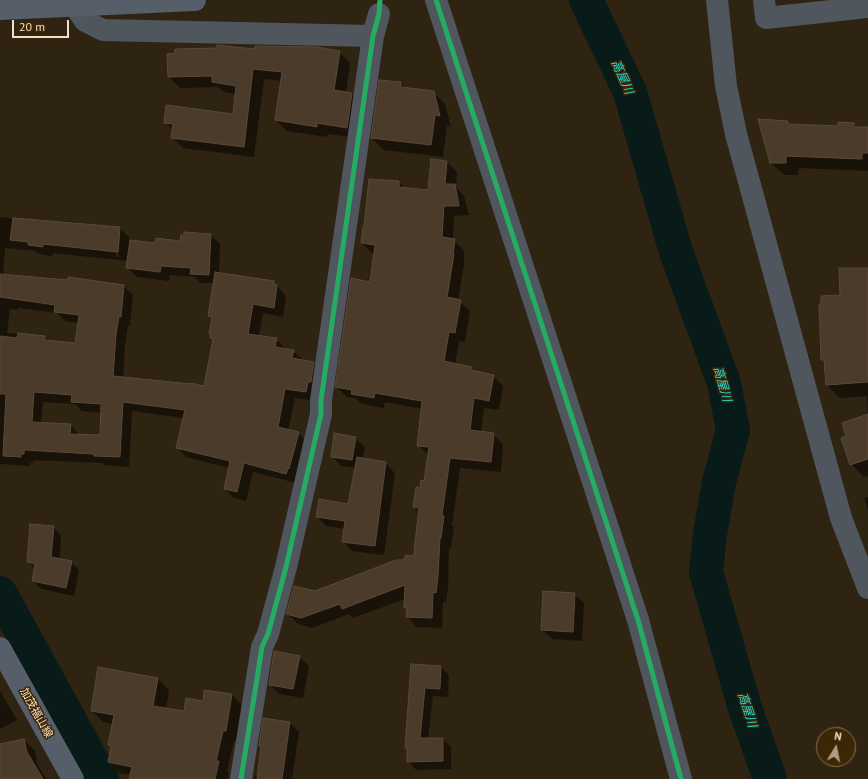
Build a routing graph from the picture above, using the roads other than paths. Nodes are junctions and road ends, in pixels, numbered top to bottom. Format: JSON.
{"nodes":[{"id":1,"x":195,"y":0,"type":"edge"},
{"id":2,"x":436,"y":0,"type":"edge"},
{"id":3,"x":717,"y":0,"type":"edge"},
{"id":4,"x":764,"y":0,"type":"edge"},
{"id":5,"x":77,"y":3,"type":"edge"},
{"id":6,"x":868,"y":7,"type":"edge"},
{"id":7,"x":0,"y":9,"type":"edge"},
{"id":8,"x":379,"y":14,"type":"dead end"},
{"id":9,"x":372,"y":36,"type":"junction"},
{"id":10,"x":868,"y":588,"type":"edge"},
{"id":11,"x":0,"y":648,"type":"edge"},
{"id":12,"x":73,"y":779,"type":"edge"},
{"id":13,"x":241,"y":779,"type":"edge"},
{"id":14,"x":681,"y":779,"type":"edge"}],
"edges":[{"from":1,"to":5,"type":"main road"},
{"from":2,"to":14,"type":"street"},
{"from":3,"to":10,"type":"street"},
{"from":4,"to":6,"type":"street"},
{"from":5,"to":7,"type":"main road"},
{"from":5,"to":9,"type":"street"},
{"from":8,"to":9,"type":"street"},
{"from":9,"to":13,"type":"street"},
{"from":11,"to":12,"type":"main road","name":"加茂福山線"}]}
